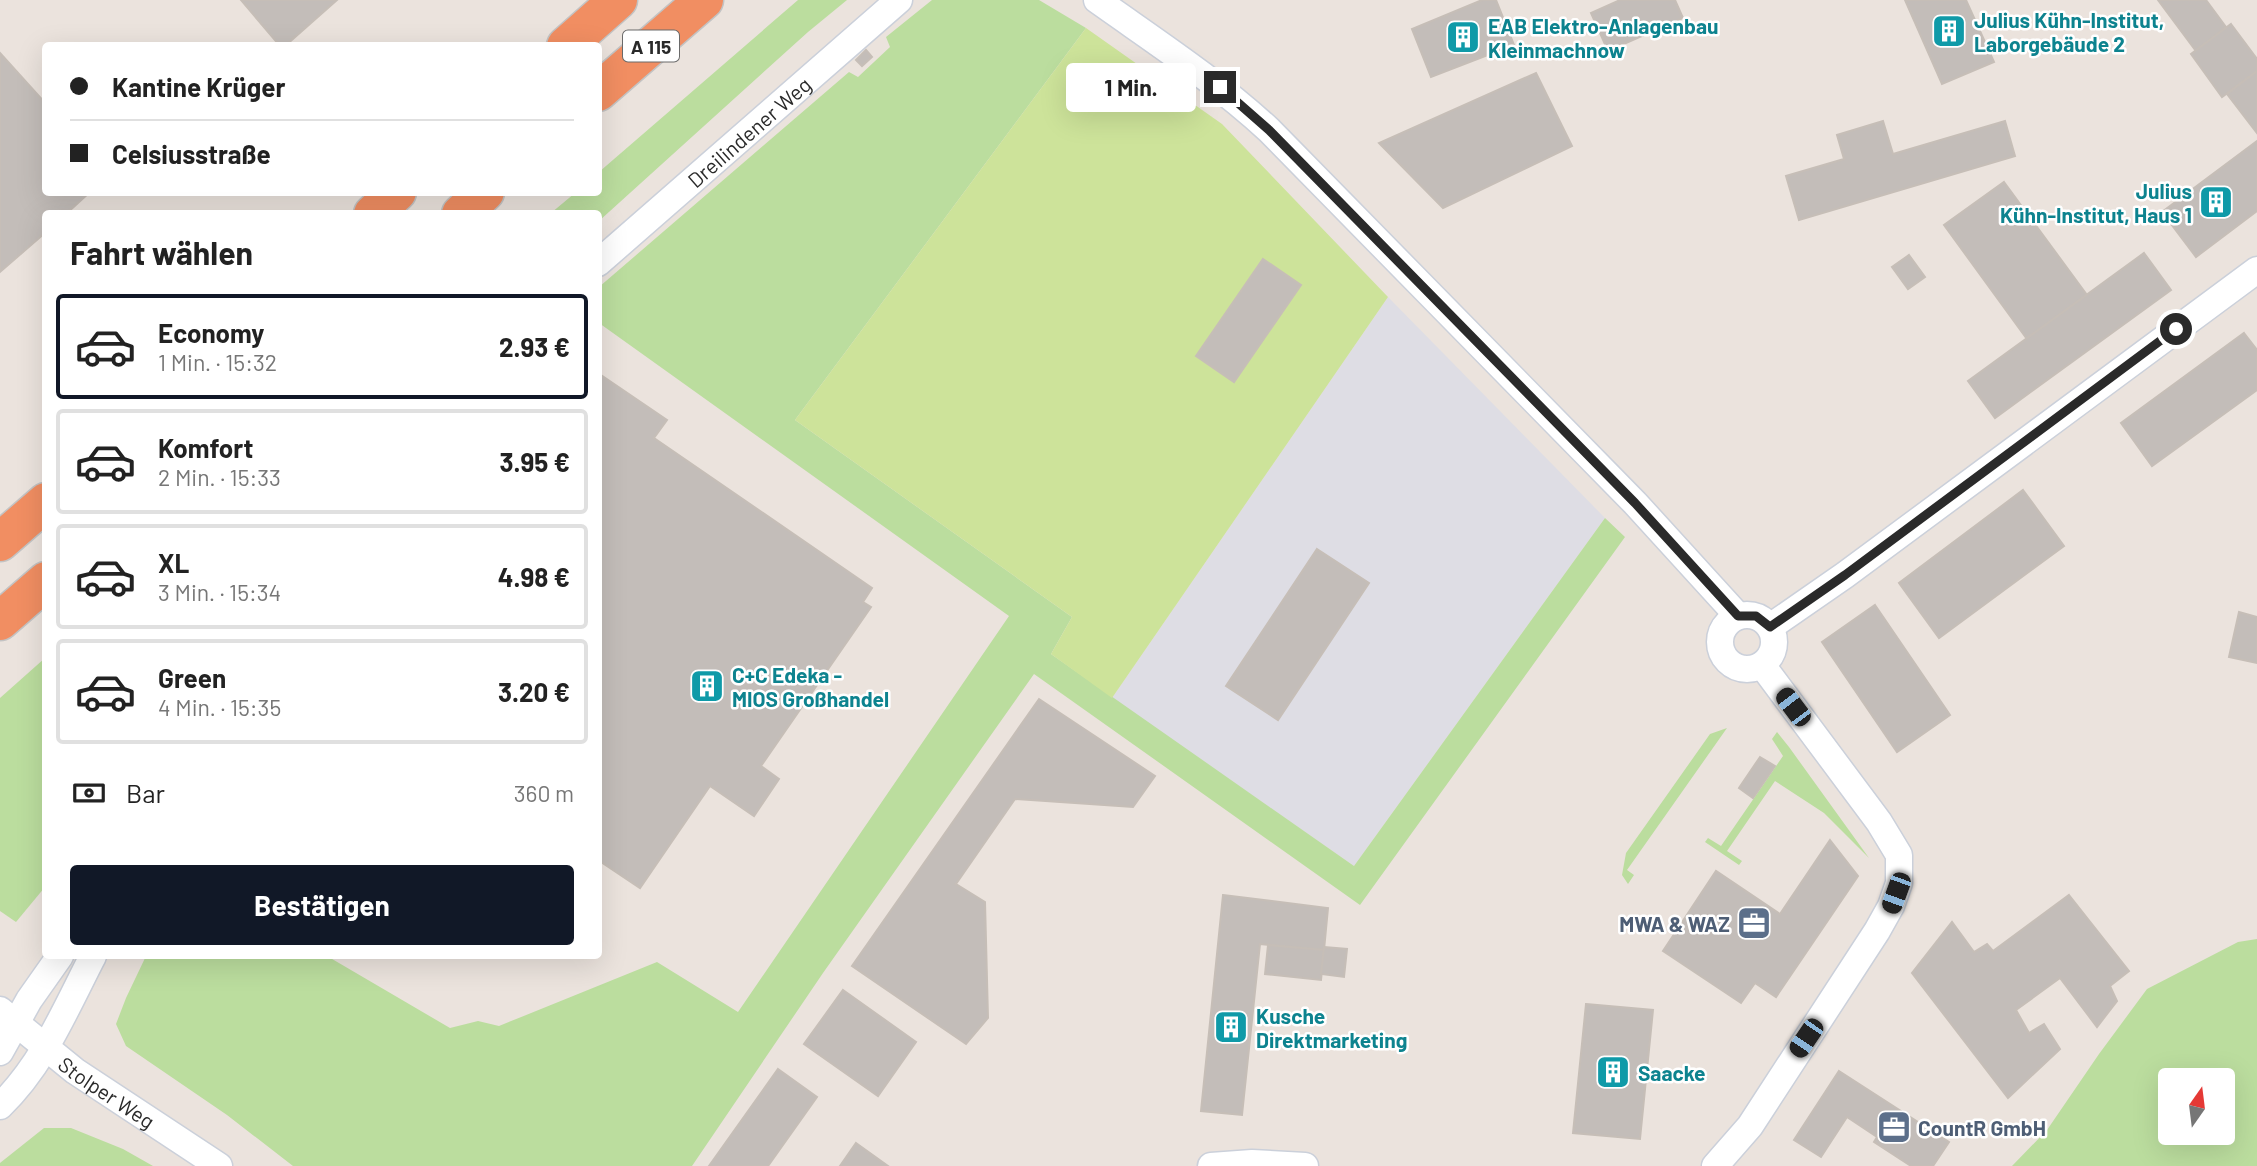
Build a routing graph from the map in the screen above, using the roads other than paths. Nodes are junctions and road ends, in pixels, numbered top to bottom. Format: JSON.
{"nodes":[{"id":1,"x":618,"y":0,"type":"edge"},
{"id":2,"x":704,"y":0,"type":"edge"},
{"id":3,"x":899,"y":0,"type":"edge"},
{"id":4,"x":1097,"y":0,"type":"edge"},
{"id":5,"x":571,"y":42,"type":"edge"},
{"id":6,"x":602,"y":89,"type":"edge"},
{"id":7,"x":393,"y":196,"type":"edge"},
{"id":8,"x":481,"y":196,"type":"edge"},
{"id":9,"x":377,"y":210,"type":"edge"},
{"id":10,"x":465,"y":210,"type":"edge"},
{"id":11,"x":602,"y":259,"type":"edge"},
{"id":12,"x":2257,"y":270,"type":"edge"},
{"id":13,"x":42,"y":505,"type":"edge"},
{"id":14,"x":0,"y":542,"type":"edge"},
{"id":15,"x":42,"y":584,"type":"edge"},
{"id":16,"x":1738,"y":616,"type":"junction"},
{"id":17,"x":0,"y":621,"type":"edge"},
{"id":18,"x":1770,"y":627,"type":"junction"},
{"id":19,"x":1762,"y":665,"type":"junction"},
{"id":20,"x":58,"y":959,"type":"edge"},
{"id":21,"x":91,"y":959,"type":"edge"},
{"id":22,"x":8,"y":1017,"type":"edge"},
{"id":23,"x":46,"y":1048,"type":"junction"},
{"id":24,"x":0,"y":1052,"type":"edge"},
{"id":25,"x":0,"y":1106,"type":"edge"},
{"id":26,"x":219,"y":1166,"type":"edge"},
{"id":27,"x":1211,"y":1166,"type":"edge"},
{"id":28,"x":1305,"y":1166,"type":"edge"},
{"id":29,"x":1716,"y":1166,"type":"edge"}],
"edges":[{"from":1,"to":5,"type":"highway","number":"A 115"},
{"from":2,"to":6,"type":"highway","number":"A 115"},
{"from":3,"to":11,"type":"street","name":"Dreilindener Weg"},
{"from":4,"to":16,"type":"street"},
{"from":7,"to":9,"type":"highway"},
{"from":8,"to":10,"type":"highway"},
{"from":12,"to":18,"type":"street"},
{"from":13,"to":14,"type":"highway"},
{"from":15,"to":17,"type":"highway"},
{"from":16,"to":18,"type":"street"},
{"from":16,"to":19,"type":"street"},
{"from":18,"to":19,"type":"street"},
{"from":19,"to":29,"type":"street"},
{"from":20,"to":22,"type":"street"},
{"from":21,"to":23,"type":"street"},
{"from":22,"to":23,"type":"street","name":"Stolper Weg"},
{"from":22,"to":24,"type":"street"},
{"from":23,"to":25,"type":"street"},
{"from":23,"to":26,"type":"street","name":"Stolper Weg"},
{"from":27,"to":28,"type":"street"}]}
